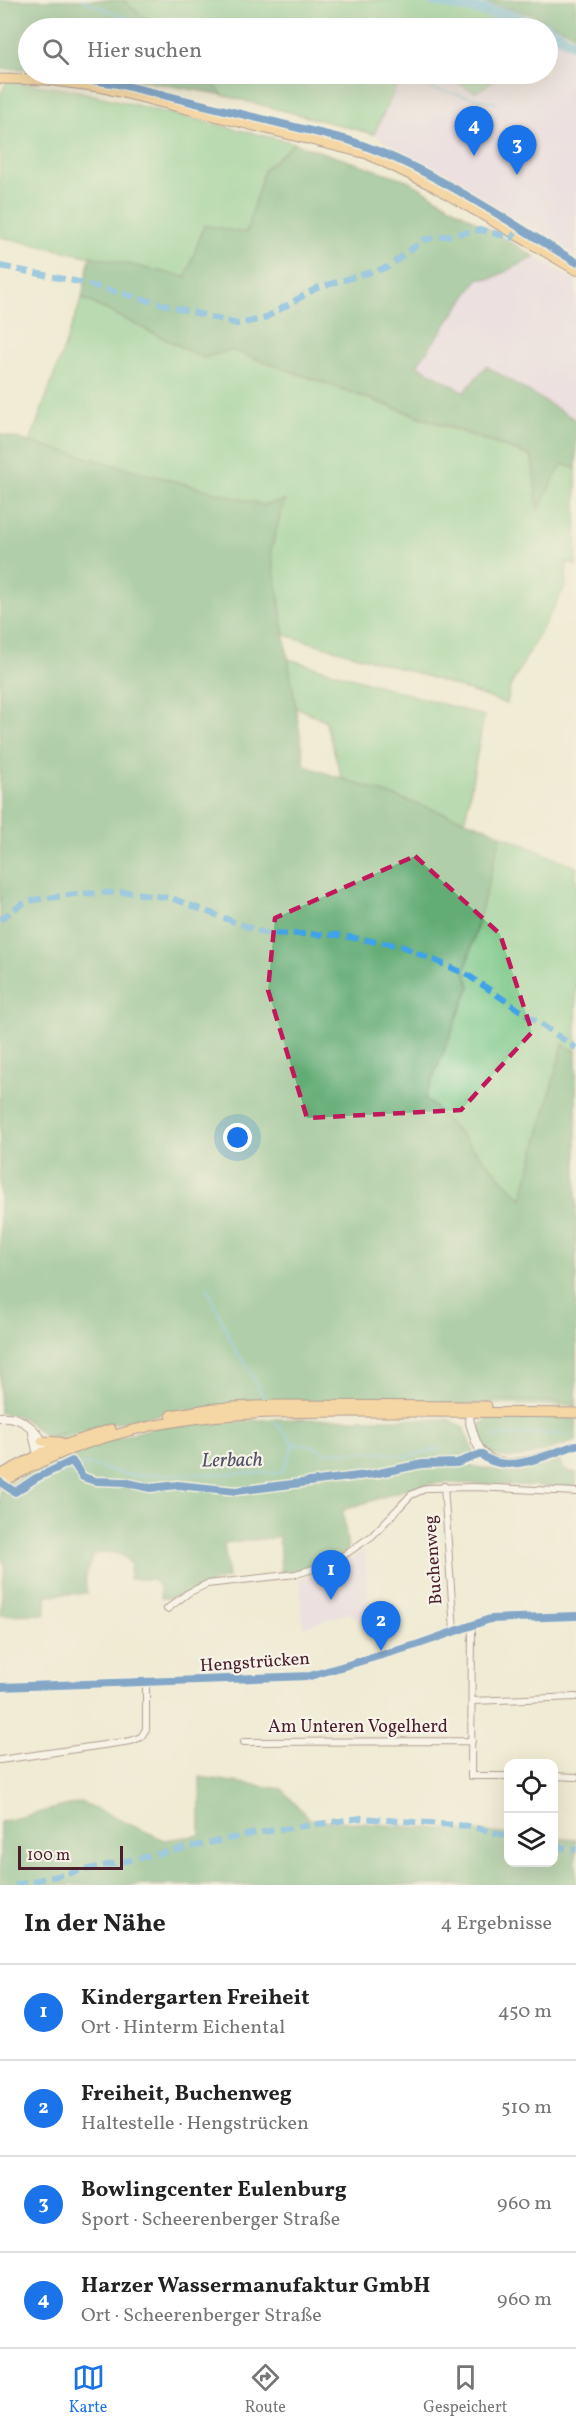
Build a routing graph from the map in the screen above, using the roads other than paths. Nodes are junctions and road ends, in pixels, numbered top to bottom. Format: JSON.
{"nodes":[{"id":1,"x":0,"y":79,"type":"edge"},
{"id":2,"x":18,"y":79,"type":"edge"},
{"id":3,"x":76,"y":84,"type":"edge"},
{"id":4,"x":576,"y":270,"type":"edge"},
{"id":5,"x":576,"y":1407,"type":"edge"},
{"id":6,"x":471,"y":1410,"type":"junction"},
{"id":7,"x":576,"y":1413,"type":"edge"},
{"id":8,"x":0,"y":1417,"type":"edge"},
{"id":9,"x":33,"y":1433,"type":"junction"},
{"id":10,"x":42,"y":1441,"type":"junction"},
{"id":11,"x":69,"y":1442,"type":"junction"},
{"id":12,"x":576,"y":1445,"type":"edge"},
{"id":13,"x":43,"y":1457,"type":"junction"},
{"id":14,"x":0,"y":1475,"type":"edge"},
{"id":15,"x":0,"y":1484,"type":"edge"},
{"id":16,"x":444,"y":1486,"type":"junction"},
{"id":17,"x":576,"y":1492,"type":"edge"},
{"id":18,"x":166,"y":1609,"type":"dead end"},
{"id":19,"x":576,"y":1616,"type":"edge"},
{"id":20,"x":472,"y":1624,"type":"junction"},
{"id":21,"x":454,"y":1631,"type":"junction"},
{"id":22,"x":146,"y":1684,"type":"junction"},
{"id":23,"x":0,"y":1687,"type":"edge"},
{"id":24,"x":576,"y":1697,"type":"edge"},
{"id":25,"x":473,"y":1701,"type":"junction"},
{"id":26,"x":472,"y":1741,"type":"junction"},
{"id":27,"x":244,"y":1742,"type":"dead end"},
{"id":28,"x":0,"y":1760,"type":"edge"},
{"id":29,"x":504,"y":1776,"type":"edge"},
{"id":30,"x":558,"y":1776,"type":"edge"},
{"id":31,"x":576,"y":1777,"type":"edge"}],
"edges":[{"from":1,"to":2,"type":"main road"},
{"from":3,"to":4,"type":"main road"},
{"from":5,"to":6,"type":"main road"},
{"from":6,"to":7,"type":"main road"},
{"from":6,"to":11,"type":"main road"},
{"from":6,"to":12,"type":"street"},
{"from":6,"to":13,"type":"main road"},
{"from":8,"to":9,"type":"street"},
{"from":9,"to":10,"type":"street"},
{"from":9,"to":13,"type":"street"},
{"from":10,"to":11,"type":"main road"},
{"from":10,"to":13,"type":"street"},
{"from":11,"to":13,"type":"main road"},
{"from":13,"to":14,"type":"main road"},
{"from":13,"to":15,"type":"main road"},
{"from":16,"to":17,"type":"street"},
{"from":16,"to":18,"type":"street"},
{"from":16,"to":21,"type":"street","name":"Buchenweg"},
{"from":19,"to":20,"type":"street","name":"Hengstrücken"},
{"from":20,"to":21,"type":"street","name":"Hengstrücken"},
{"from":20,"to":25,"type":"street"},
{"from":21,"to":22,"type":"street","name":"Hengstrücken"},
{"from":22,"to":23,"type":"street","name":"Hengstrücken"},
{"from":22,"to":28,"type":"street"},
{"from":24,"to":25,"type":"street"},
{"from":25,"to":26,"type":"street"},
{"from":26,"to":27,"type":"street","name":"Am Unteren Vogelherd"},
{"from":26,"to":29,"type":"street"},
{"from":30,"to":31,"type":"street"}]}
